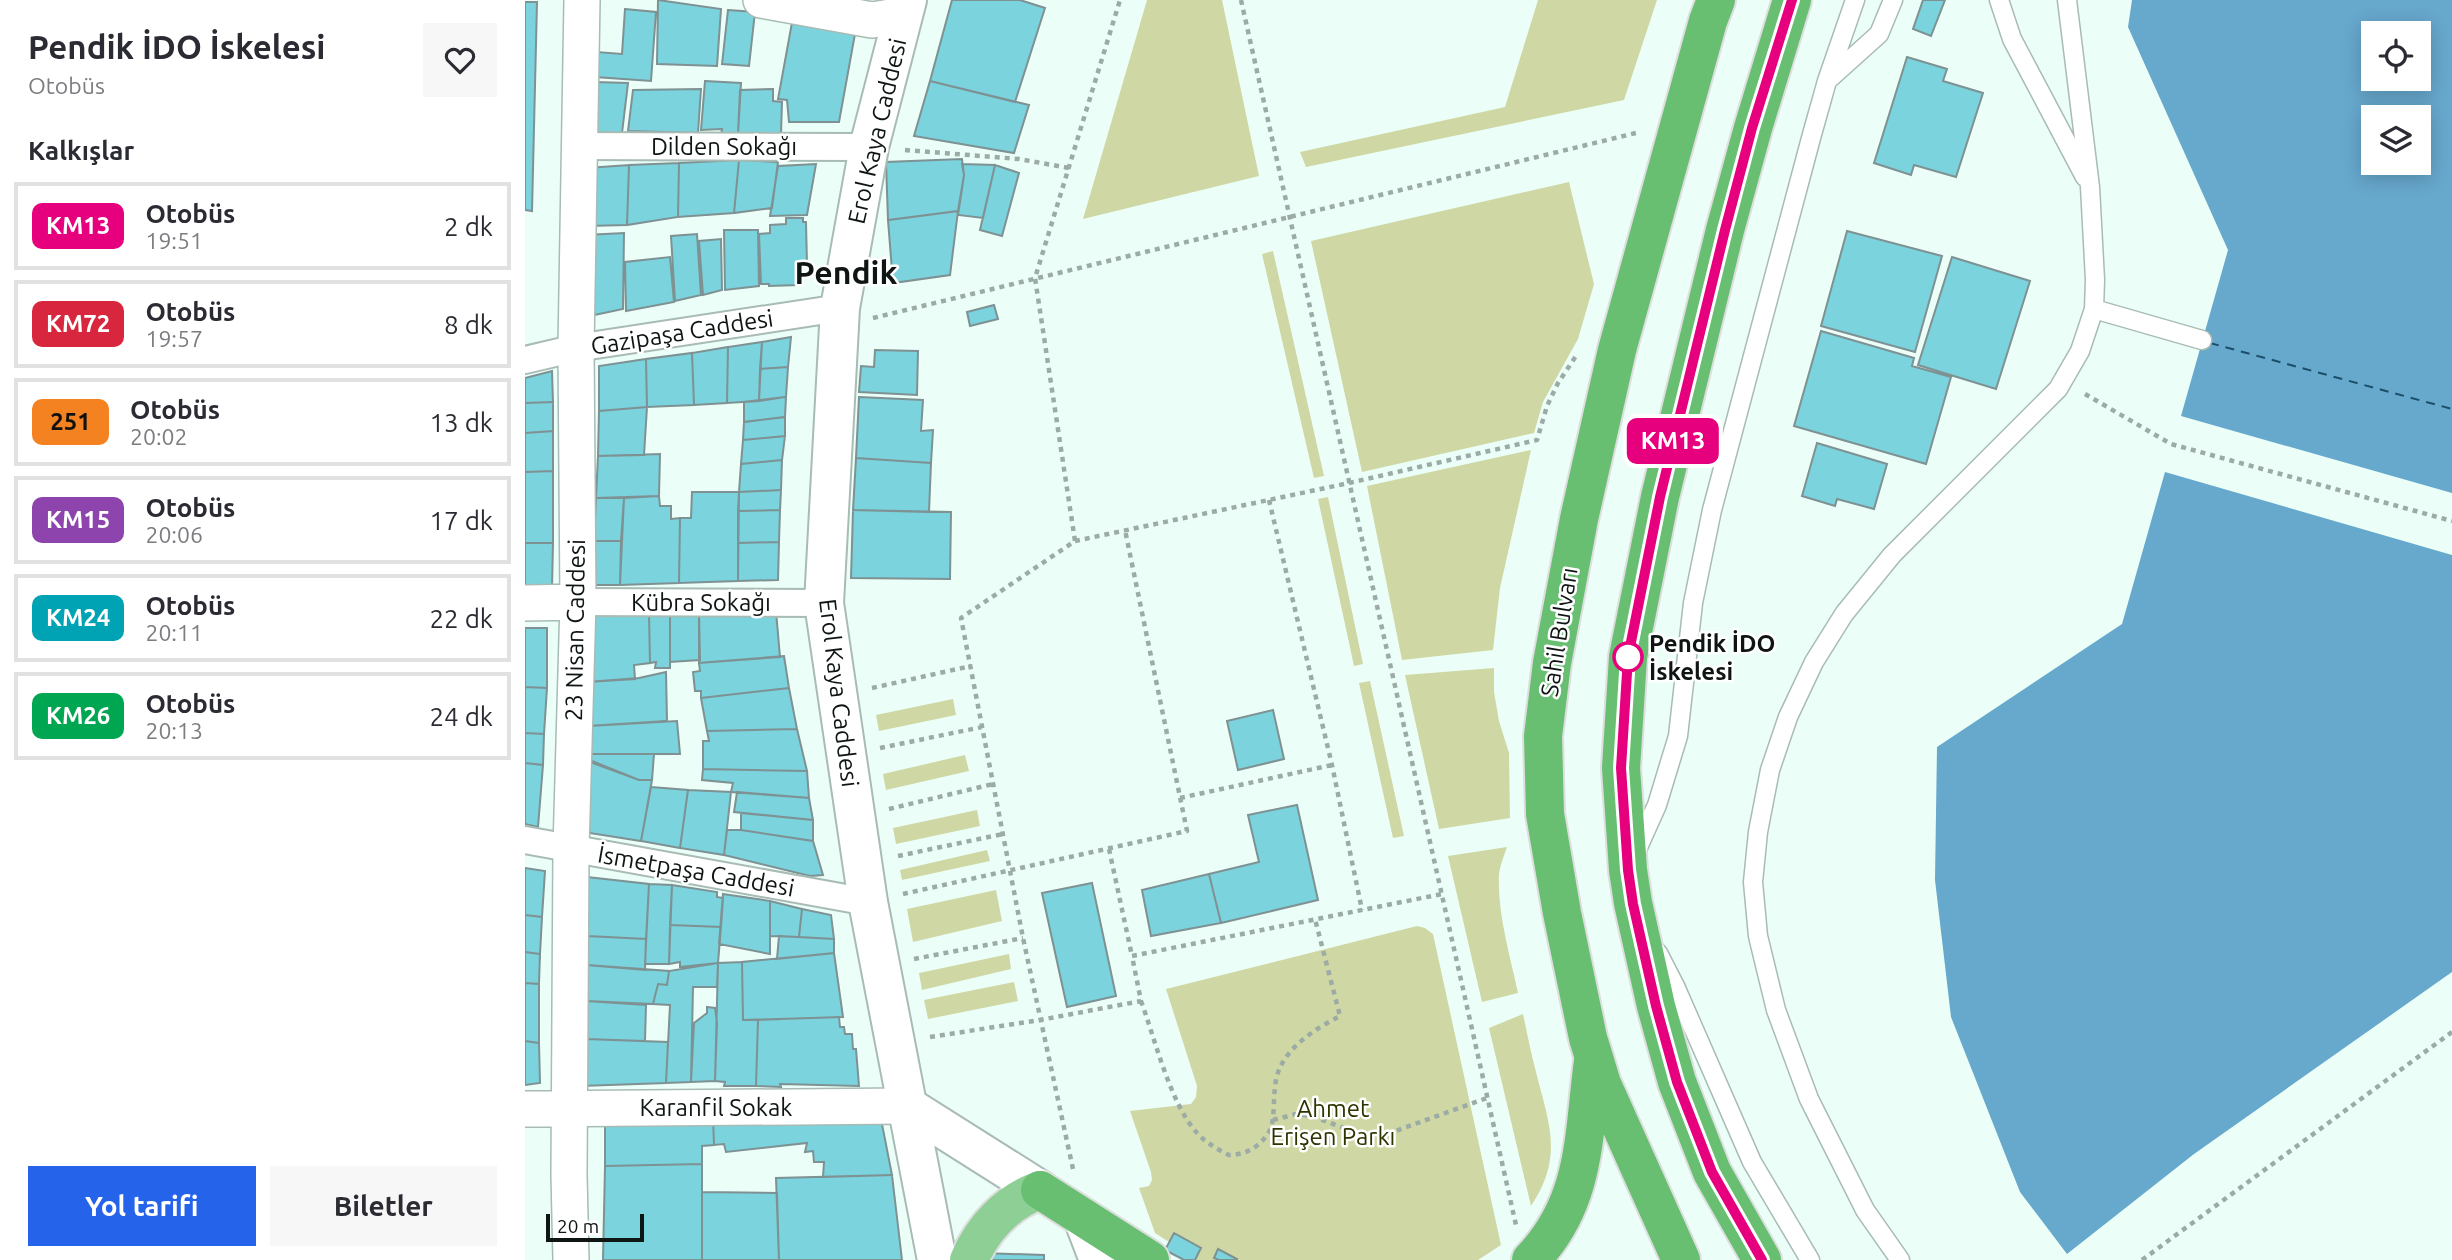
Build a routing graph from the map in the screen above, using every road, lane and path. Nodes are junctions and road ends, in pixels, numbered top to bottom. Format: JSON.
{"nodes":[{"id":1,"x":582,"y":0,"type":"edge"},
{"id":2,"x":761,"y":0,"type":"edge"},
{"id":3,"x":1120,"y":0,"type":"edge"},
{"id":4,"x":1241,"y":0,"type":"edge"},
{"id":5,"x":1791,"y":0,"type":"edge"},
{"id":6,"x":1855,"y":0,"type":"edge"},
{"id":7,"x":1893,"y":0,"type":"edge"},
{"id":8,"x":1999,"y":0,"type":"edge"},
{"id":9,"x":2067,"y":0,"type":"edge"},
{"id":10,"x":906,"y":5,"type":"edge"},
{"id":11,"x":1710,"y":7,"type":"edge"},
{"id":12,"x":1827,"y":81,"type":"junction"},
{"id":13,"x":1680,"y":122,"type":"junction"},
{"id":14,"x":579,"y":146,"type":"junction"},
{"id":15,"x":869,"y":147,"type":"junction"},
{"id":16,"x":1069,"y":168,"type":"junction"},
{"id":17,"x":2090,"y":187,"type":"junction"},
{"id":18,"x":1290,"y":217,"type":"junction"},
{"id":19,"x":1035,"y":278,"type":"junction"},
{"id":20,"x":2094,"y":310,"type":"junction"},
{"id":21,"x":839,"y":317,"type":"junction"},
{"id":22,"x":2202,"y":340,"type":"dead end"},
{"id":23,"x":1581,"y":343,"type":"dead end"},
{"id":24,"x":576,"y":348,"type":"junction"},
{"id":25,"x":525,"y":360,"type":"edge"},
{"id":26,"x":2063,"y":381,"type":"junction"},
{"id":27,"x":1349,"y":483,"type":"junction"},
{"id":28,"x":1269,"y":500,"type":"junction"},
{"id":29,"x":2452,"y":521,"type":"edge"},
{"id":30,"x":1125,"y":530,"type":"junction"},
{"id":31,"x":1075,"y":541,"type":"junction"},
{"id":32,"x":525,"y":603,"type":"edge"},
{"id":33,"x":577,"y":603,"type":"junction"},
{"id":34,"x":824,"y":603,"type":"junction"},
{"id":35,"x":971,"y":666,"type":"junction"},
{"id":36,"x":838,"y":695,"type":"junction"},
{"id":37,"x":982,"y":727,"type":"junction"},
{"id":38,"x":846,"y":754,"type":"junction"},
{"id":39,"x":1332,"y":765,"type":"junction"},
{"id":40,"x":993,"y":784,"type":"junction"},
{"id":41,"x":1180,"y":799,"type":"junction"},
{"id":42,"x":855,"y":817,"type":"junction"},
{"id":43,"x":1003,"y":834,"type":"junction"},
{"id":44,"x":525,"y":840,"type":"edge"},
{"id":45,"x":571,"y":849,"type":"junction"},
{"id":46,"x":1109,"y":849,"type":"junction"},
{"id":47,"x":862,"y":864,"type":"junction"},
{"id":48,"x":1010,"y":871,"type":"junction"},
{"id":49,"x":1630,"y":887,"type":"junction"},
{"id":50,"x":1442,"y":894,"type":"junction"},
{"id":51,"x":867,"y":902,"type":"junction"},
{"id":52,"x":1362,"y":910,"type":"junction"},
{"id":53,"x":1315,"y":919,"type":"junction"},
{"id":54,"x":1023,"y":938,"type":"junction"},
{"id":55,"x":1132,"y":956,"type":"junction"},
{"id":56,"x":880,"y":966,"type":"junction"},
{"id":57,"x":1141,"y":1001,"type":"junction"},
{"id":58,"x":1040,"y":1020,"type":"junction"},
{"id":59,"x":2452,"y":1031,"type":"edge"},
{"id":60,"x":895,"y":1043,"type":"junction"},
{"id":61,"x":1593,"y":1056,"type":"junction"},
{"id":62,"x":1487,"y":1098,"type":"junction"},
{"id":63,"x":908,"y":1106,"type":"junction"},
{"id":64,"x":569,"y":1108,"type":"junction"},
{"id":65,"x":525,"y":1109,"type":"edge"},
{"id":66,"x":1273,"y":1120,"type":"junction"},
{"id":67,"x":1040,"y":1190,"type":"junction"},
{"id":68,"x":1083,"y":1218,"type":"junction"},
{"id":69,"x":1524,"y":1246,"type":"edge"},
{"id":70,"x":571,"y":1260,"type":"edge"},
{"id":71,"x":937,"y":1260,"type":"edge"},
{"id":72,"x":969,"y":1260,"type":"edge"},
{"id":73,"x":1099,"y":1260,"type":"edge"},
{"id":74,"x":1150,"y":1260,"type":"edge"},
{"id":75,"x":1681,"y":1260,"type":"edge"},
{"id":76,"x":1762,"y":1260,"type":"edge"},
{"id":77,"x":1810,"y":1260,"type":"edge"},
{"id":78,"x":1900,"y":1260,"type":"edge"},
{"id":79,"x":2142,"y":1260,"type":"edge"}],
"edges":[{"from":1,"to":14,"type":"street","name":"23 Nisan Caddesi"},
{"from":2,"to":10,"type":"street"},
{"from":3,"to":16,"type":"path"},
{"from":4,"to":18,"type":"path"},
{"from":5,"to":49,"type":"highway"},
{"from":6,"to":12,"type":"lane"},
{"from":7,"to":12,"type":"lane"},
{"from":8,"to":17,"type":"lane"},
{"from":9,"to":17,"type":"lane"},
{"from":10,"to":15,"type":"street","name":"Erol Kaya Caddesi"},
{"from":11,"to":13,"type":"highway","name":"Sahil Bulvarı"},
{"from":12,"to":49,"type":"lane"},
{"from":13,"to":18,"type":"path"},
{"from":13,"to":61,"type":"highway","name":"Sahil Bulvarı"},
{"from":14,"to":15,"type":"street","name":"Dilden Sokağı"},
{"from":14,"to":24,"type":"street","name":"23 Nisan Caddesi"},
{"from":15,"to":16,"type":"path"},
{"from":15,"to":21,"type":"street","name":"Erol Kaya Caddesi"},
{"from":16,"to":19,"type":"path"},
{"from":17,"to":20,"type":"lane"},
{"from":18,"to":19,"type":"path"},
{"from":18,"to":27,"type":"path"},
{"from":19,"to":21,"type":"path"},
{"from":19,"to":31,"type":"path"},
{"from":20,"to":22,"type":"lane"},
{"from":20,"to":26,"type":"lane"},
{"from":21,"to":24,"type":"street","name":"Gazipaşa Caddesi"},
{"from":21,"to":34,"type":"street","name":"Erol Kaya Caddesi"},
{"from":23,"to":27,"type":"path"},
{"from":24,"to":25,"type":"street","name":"Gazipaşa Caddesi"},
{"from":24,"to":33,"type":"street","name":"23 Nisan Caddesi"},
{"from":26,"to":29,"type":"path"},
{"from":26,"to":78,"type":"lane"},
{"from":27,"to":28,"type":"path"},
{"from":27,"to":50,"type":"path"},
{"from":28,"to":30,"type":"path"},
{"from":28,"to":39,"type":"path"},
{"from":30,"to":31,"type":"path"},
{"from":30,"to":41,"type":"path"},
{"from":31,"to":35,"type":"path"},
{"from":32,"to":33,"type":"street"},
{"from":33,"to":34,"type":"street","name":"Kübra Sokağı"},
{"from":33,"to":45,"type":"street","name":"23 Nisan Caddesi"},
{"from":34,"to":36,"type":"street","name":"Erol Kaya Caddesi"},
{"from":35,"to":36,"type":"path"},
{"from":35,"to":37,"type":"path"},
{"from":36,"to":38,"type":"street","name":"Erol Kaya Caddesi"},
{"from":37,"to":38,"type":"path"},
{"from":37,"to":40,"type":"path"},
{"from":38,"to":42,"type":"street","name":"Erol Kaya Caddesi"},
{"from":39,"to":41,"type":"path"},
{"from":39,"to":52,"type":"path"},
{"from":40,"to":42,"type":"path"},
{"from":40,"to":43,"type":"path"},
{"from":41,"to":46,"type":"path"},
{"from":42,"to":47,"type":"street","name":"Erol Kaya Caddesi"},
{"from":43,"to":47,"type":"path"},
{"from":43,"to":48,"type":"path"},
{"from":44,"to":45,"type":"street","name":"İsmetpaşa Caddesi"},
{"from":45,"to":51,"type":"street","name":"İsmetpaşa Caddesi"},
{"from":45,"to":64,"type":"street","name":"23 Nisan Caddesi"},
{"from":46,"to":48,"type":"path"},
{"from":46,"to":55,"type":"path"},
{"from":47,"to":51,"type":"street","name":"Erol Kaya Caddesi"},
{"from":48,"to":51,"type":"path"},
{"from":48,"to":54,"type":"path"},
{"from":49,"to":76,"type":"highway"},
{"from":49,"to":77,"type":"lane"},
{"from":50,"to":52,"type":"path"},
{"from":50,"to":62,"type":"path"},
{"from":51,"to":56,"type":"street","name":"Erol Kaya Caddesi"},
{"from":52,"to":53,"type":"path"},
{"from":53,"to":55,"type":"path"},
{"from":53,"to":66,"type":"path"},
{"from":54,"to":56,"type":"path"},
{"from":54,"to":58,"type":"path"},
{"from":55,"to":57,"type":"path"},
{"from":56,"to":60,"type":"street","name":"Erol Kaya Caddesi"},
{"from":57,"to":58,"type":"path"},
{"from":57,"to":66,"type":"path"},
{"from":58,"to":60,"type":"path"},
{"from":58,"to":68,"type":"path"},
{"from":59,"to":79,"type":"path"},
{"from":60,"to":63,"type":"street","name":"Erol Kaya Caddesi"},
{"from":61,"to":69,"type":"highway"},
{"from":61,"to":75,"type":"highway","name":"Sahil Bulvarı"},
{"from":62,"to":66,"type":"path"},
{"from":62,"to":69,"type":"path"},
{"from":63,"to":64,"type":"street","name":"Karanfil Sokak"},
{"from":63,"to":67,"type":"street"},
{"from":63,"to":71,"type":"street","name":"Erol Kaya Caddesi"},
{"from":64,"to":65,"type":"street","name":"Karanfil Sokak"},
{"from":64,"to":70,"type":"street","name":"23 Nisan Caddesi"},
{"from":67,"to":68,"type":"highway"},
{"from":67,"to":72,"type":"main road"},
{"from":68,"to":73,"type":"street"},
{"from":68,"to":74,"type":"highway"}]}
